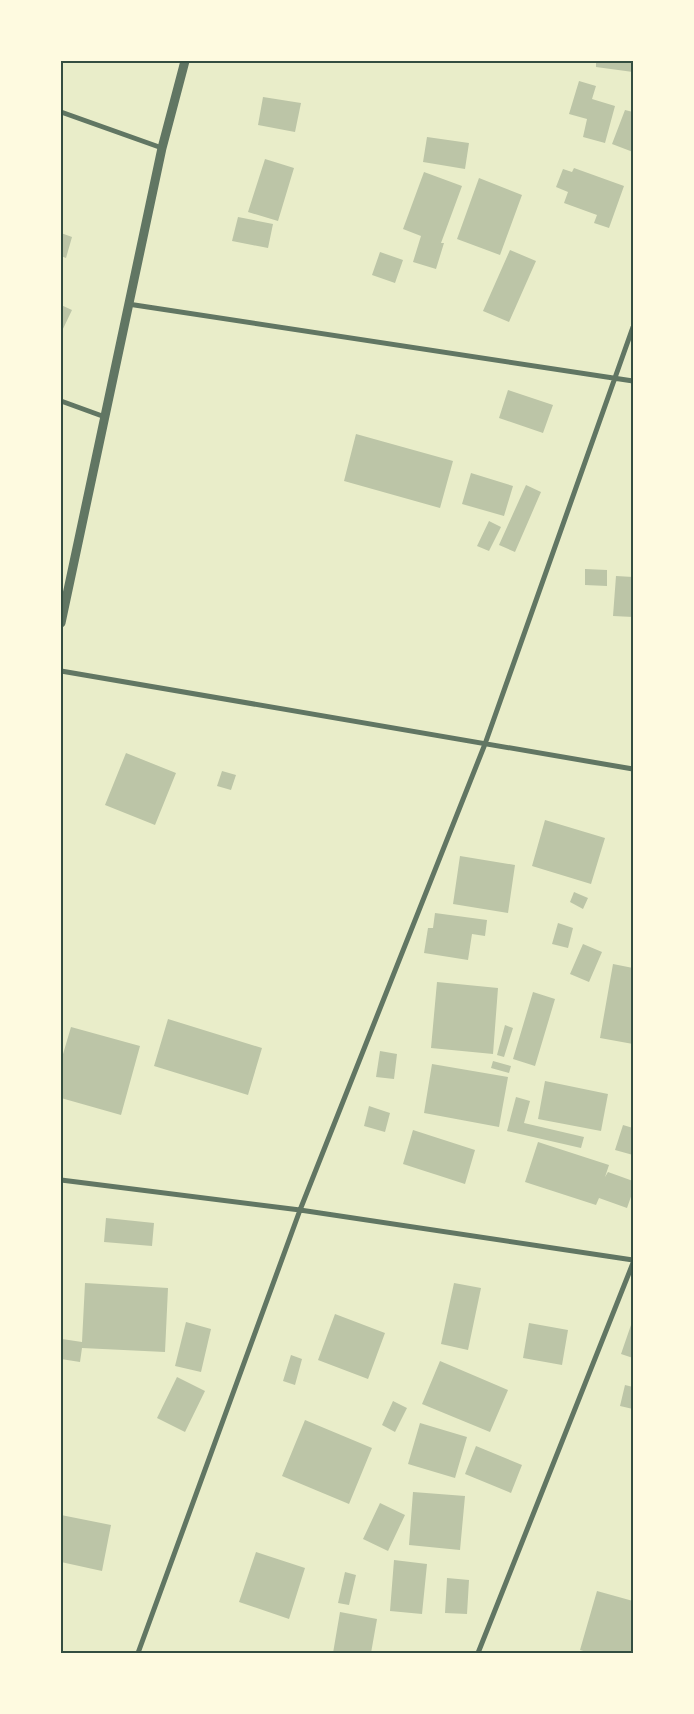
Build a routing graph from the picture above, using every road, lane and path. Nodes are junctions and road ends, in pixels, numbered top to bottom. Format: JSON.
{"nodes":[{"id":1,"x":185,"y":61,"type":"edge"},
{"id":2,"x":61,"y":112,"type":"edge"},
{"id":3,"x":162,"y":148,"type":"junction"},
{"id":4,"x":128,"y":304,"type":"junction"},
{"id":5,"x":633,"y":327,"type":"edge"},
{"id":6,"x":614,"y":378,"type":"junction"},
{"id":7,"x":633,"y":382,"type":"edge"},
{"id":8,"x":61,"y":401,"type":"edge"},
{"id":9,"x":106,"y":418,"type":"junction"},
{"id":10,"x":61,"y":623,"type":"edge"},
{"id":11,"x":61,"y":671,"type":"edge"},
{"id":12,"x":485,"y":744,"type":"junction"},
{"id":13,"x":633,"y":768,"type":"edge"},
{"id":14,"x":61,"y":1180,"type":"edge"},
{"id":15,"x":300,"y":1210,"type":"junction"},
{"id":16,"x":633,"y":1262,"type":"edge"},
{"id":17,"x":138,"y":1653,"type":"edge"},
{"id":18,"x":478,"y":1653,"type":"edge"}],
"edges":[{"from":1,"to":3,"type":"street"},
{"from":2,"to":3,"type":"street"},
{"from":3,"to":4,"type":"street"},
{"from":4,"to":6,"type":"street"},
{"from":4,"to":9,"type":"street"},
{"from":5,"to":6,"type":"street"},
{"from":6,"to":7,"type":"street"},
{"from":6,"to":12,"type":"street"},
{"from":8,"to":9,"type":"street"},
{"from":9,"to":10,"type":"street"},
{"from":11,"to":12,"type":"street"},
{"from":12,"to":13,"type":"street"},
{"from":12,"to":15,"type":"street"},
{"from":14,"to":15,"type":"street"},
{"from":15,"to":16,"type":"street"},
{"from":15,"to":17,"type":"street"},
{"from":16,"to":18,"type":"street"}]}
